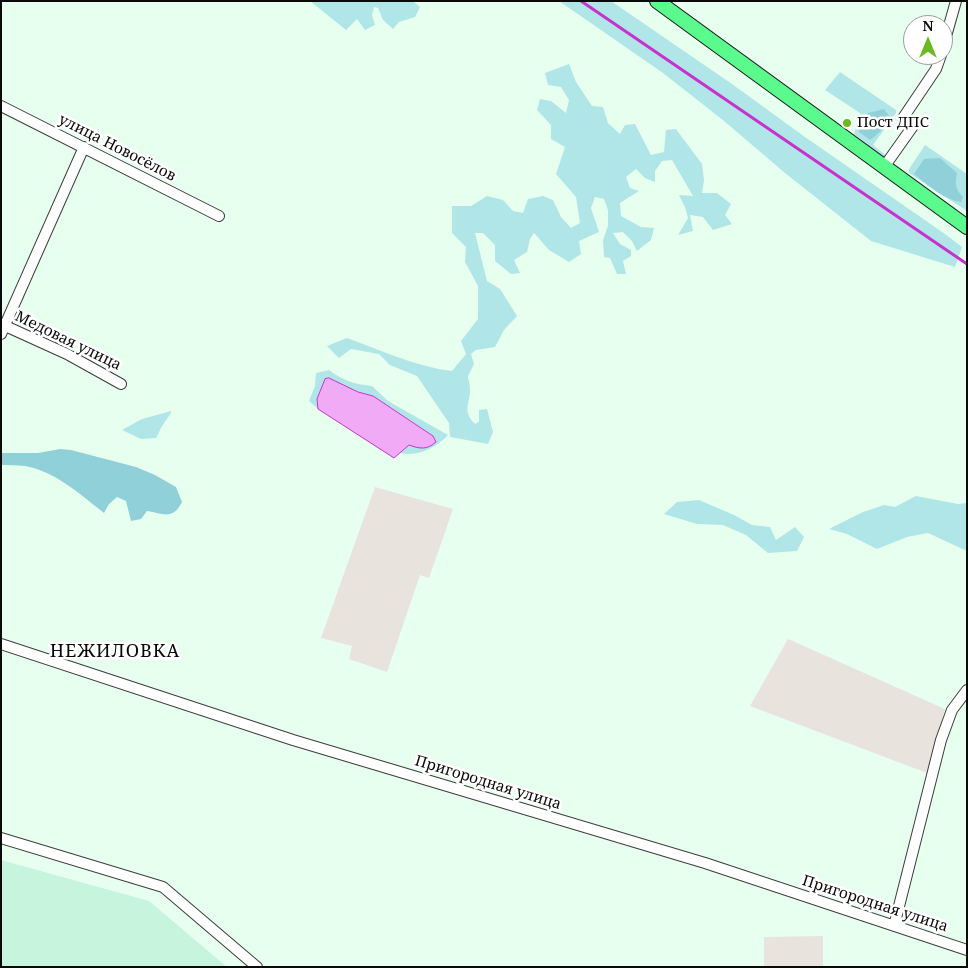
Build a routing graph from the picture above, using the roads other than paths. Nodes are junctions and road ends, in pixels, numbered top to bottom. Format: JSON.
{"nodes":[{"id":1,"x":657,"y":1,"type":"edge"},
{"id":2,"x":956,"y":1,"type":"edge"},
{"id":3,"x":952,"y":15,"type":"edge"},
{"id":4,"x":937,"y":65,"type":"edge"},
{"id":5,"x":1,"y":106,"type":"edge"},
{"id":6,"x":84,"y":147,"type":"junction"},
{"id":7,"x":884,"y":167,"type":"junction"},
{"id":8,"x":219,"y":216,"type":"dead end"},
{"id":9,"x":967,"y":227,"type":"edge"},
{"id":10,"x":2,"y":328,"type":"edge"},
{"id":11,"x":121,"y":384,"type":"dead end"},
{"id":12,"x":1,"y":644,"type":"edge"},
{"id":13,"x":967,"y":690,"type":"edge"},
{"id":14,"x":1,"y":838,"type":"edge"},
{"id":15,"x":894,"y":926,"type":"junction"},
{"id":16,"x":967,"y":950,"type":"edge"},
{"id":17,"x":257,"y":967,"type":"edge"}],
"edges":[{"from":1,"to":7,"type":"main road"},
{"from":2,"to":3,"type":"street"},
{"from":4,"to":7,"type":"street"},
{"from":5,"to":6,"type":"street","name":"улица Новосёлов"},
{"from":6,"to":8,"type":"street","name":"улица Новосёлов"},
{"from":6,"to":10,"type":"street"},
{"from":7,"to":9,"type":"main road"},
{"from":10,"to":11,"type":"street","name":"Медовая улица"},
{"from":12,"to":15,"type":"street","name":"Пригородная улица"},
{"from":13,"to":15,"type":"street"},
{"from":14,"to":17,"type":"street"},
{"from":15,"to":16,"type":"street","name":"Пригородная улица"}]}
